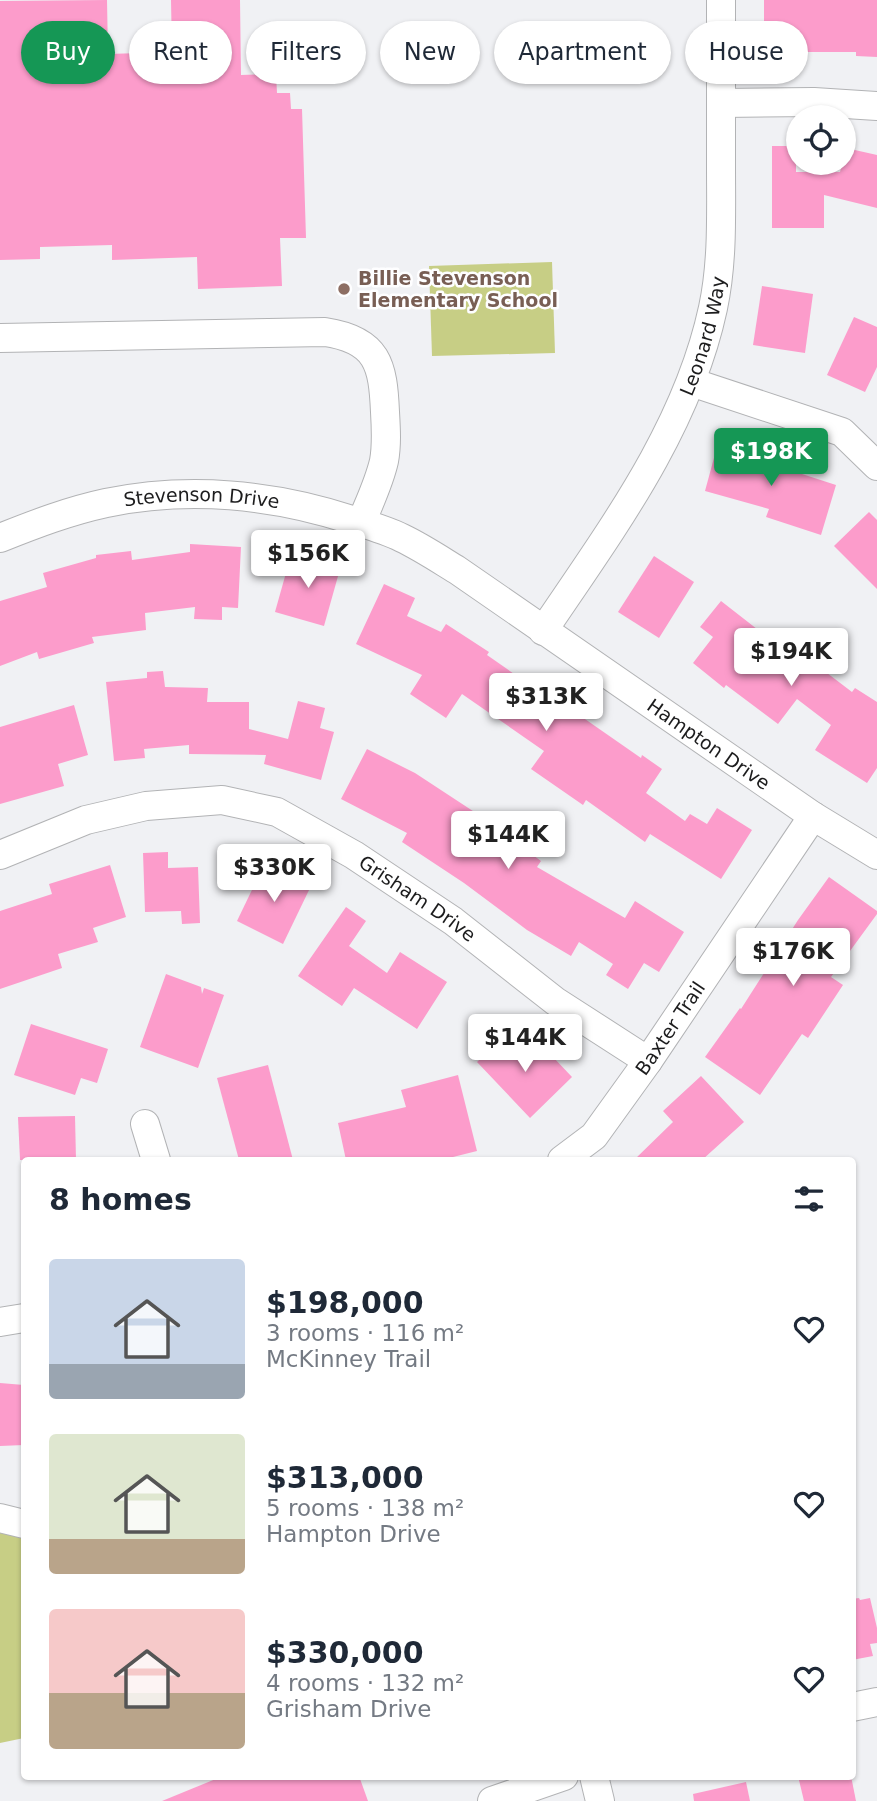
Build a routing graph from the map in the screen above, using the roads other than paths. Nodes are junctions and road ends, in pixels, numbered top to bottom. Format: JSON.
{"nodes":[{"id":1,"x":721,"y":0,"type":"edge"},
{"id":2,"x":721,"y":103,"type":"junction"},
{"id":3,"x":877,"y":106,"type":"edge"},
{"id":4,"x":0,"y":338,"type":"edge"},
{"id":5,"x":691,"y":382,"type":"junction"},
{"id":6,"x":877,"y":466,"type":"edge"},
{"id":7,"x":361,"y":523,"type":"junction"},
{"id":8,"x":0,"y":538,"type":"edge"},
{"id":9,"x":543,"y":631,"type":"junction"},
{"id":10,"x":813,"y":816,"type":"junction"},
{"id":11,"x":0,"y":855,"type":"edge"},
{"id":12,"x":877,"y":855,"type":"edge"},
{"id":13,"x":648,"y":1061,"type":"junction"},
{"id":14,"x":145,"y":1124,"type":"dead end"},
{"id":15,"x":155,"y":1157,"type":"edge"},
{"id":16,"x":566,"y":1157,"type":"edge"},
{"id":17,"x":21,"y":1318,"type":"edge"},
{"id":18,"x":0,"y":1322,"type":"edge"},
{"id":19,"x":0,"y":1518,"type":"edge"},
{"id":20,"x":21,"y":1523,"type":"edge"},
{"id":21,"x":877,"y":1702,"type":"edge"},
{"id":22,"x":856,"y":1706,"type":"edge"},
{"id":23,"x":552,"y":1780,"type":"edge"},
{"id":24,"x":595,"y":1780,"type":"edge"},
{"id":25,"x":492,"y":1801,"type":"edge"},
{"id":26,"x":600,"y":1801,"type":"edge"}],
"edges":[{"from":1,"to":2,"type":"street","name":"Leonard Way"},
{"from":2,"to":3,"type":"street"},
{"from":2,"to":5,"type":"street","name":"Leonard Way"},
{"from":4,"to":7,"type":"street"},
{"from":5,"to":6,"type":"street"},
{"from":5,"to":9,"type":"street","name":"Leonard Way"},
{"from":7,"to":8,"type":"street","name":"Stevenson Drive"},
{"from":7,"to":9,"type":"street","name":"Stevenson Drive"},
{"from":9,"to":10,"type":"street","name":"Hampton Drive"},
{"from":10,"to":12,"type":"street","name":"Hampton Drive"},
{"from":10,"to":13,"type":"street","name":"Baxter Trail"},
{"from":11,"to":13,"type":"street","name":"Grisham Drive"},
{"from":13,"to":16,"type":"street","name":"Baxter Trail"},
{"from":14,"to":15,"type":"street"},
{"from":17,"to":18,"type":"street"},
{"from":19,"to":20,"type":"street"},
{"from":21,"to":22,"type":"street"},
{"from":23,"to":25,"type":"street"},
{"from":24,"to":26,"type":"street"}]}
